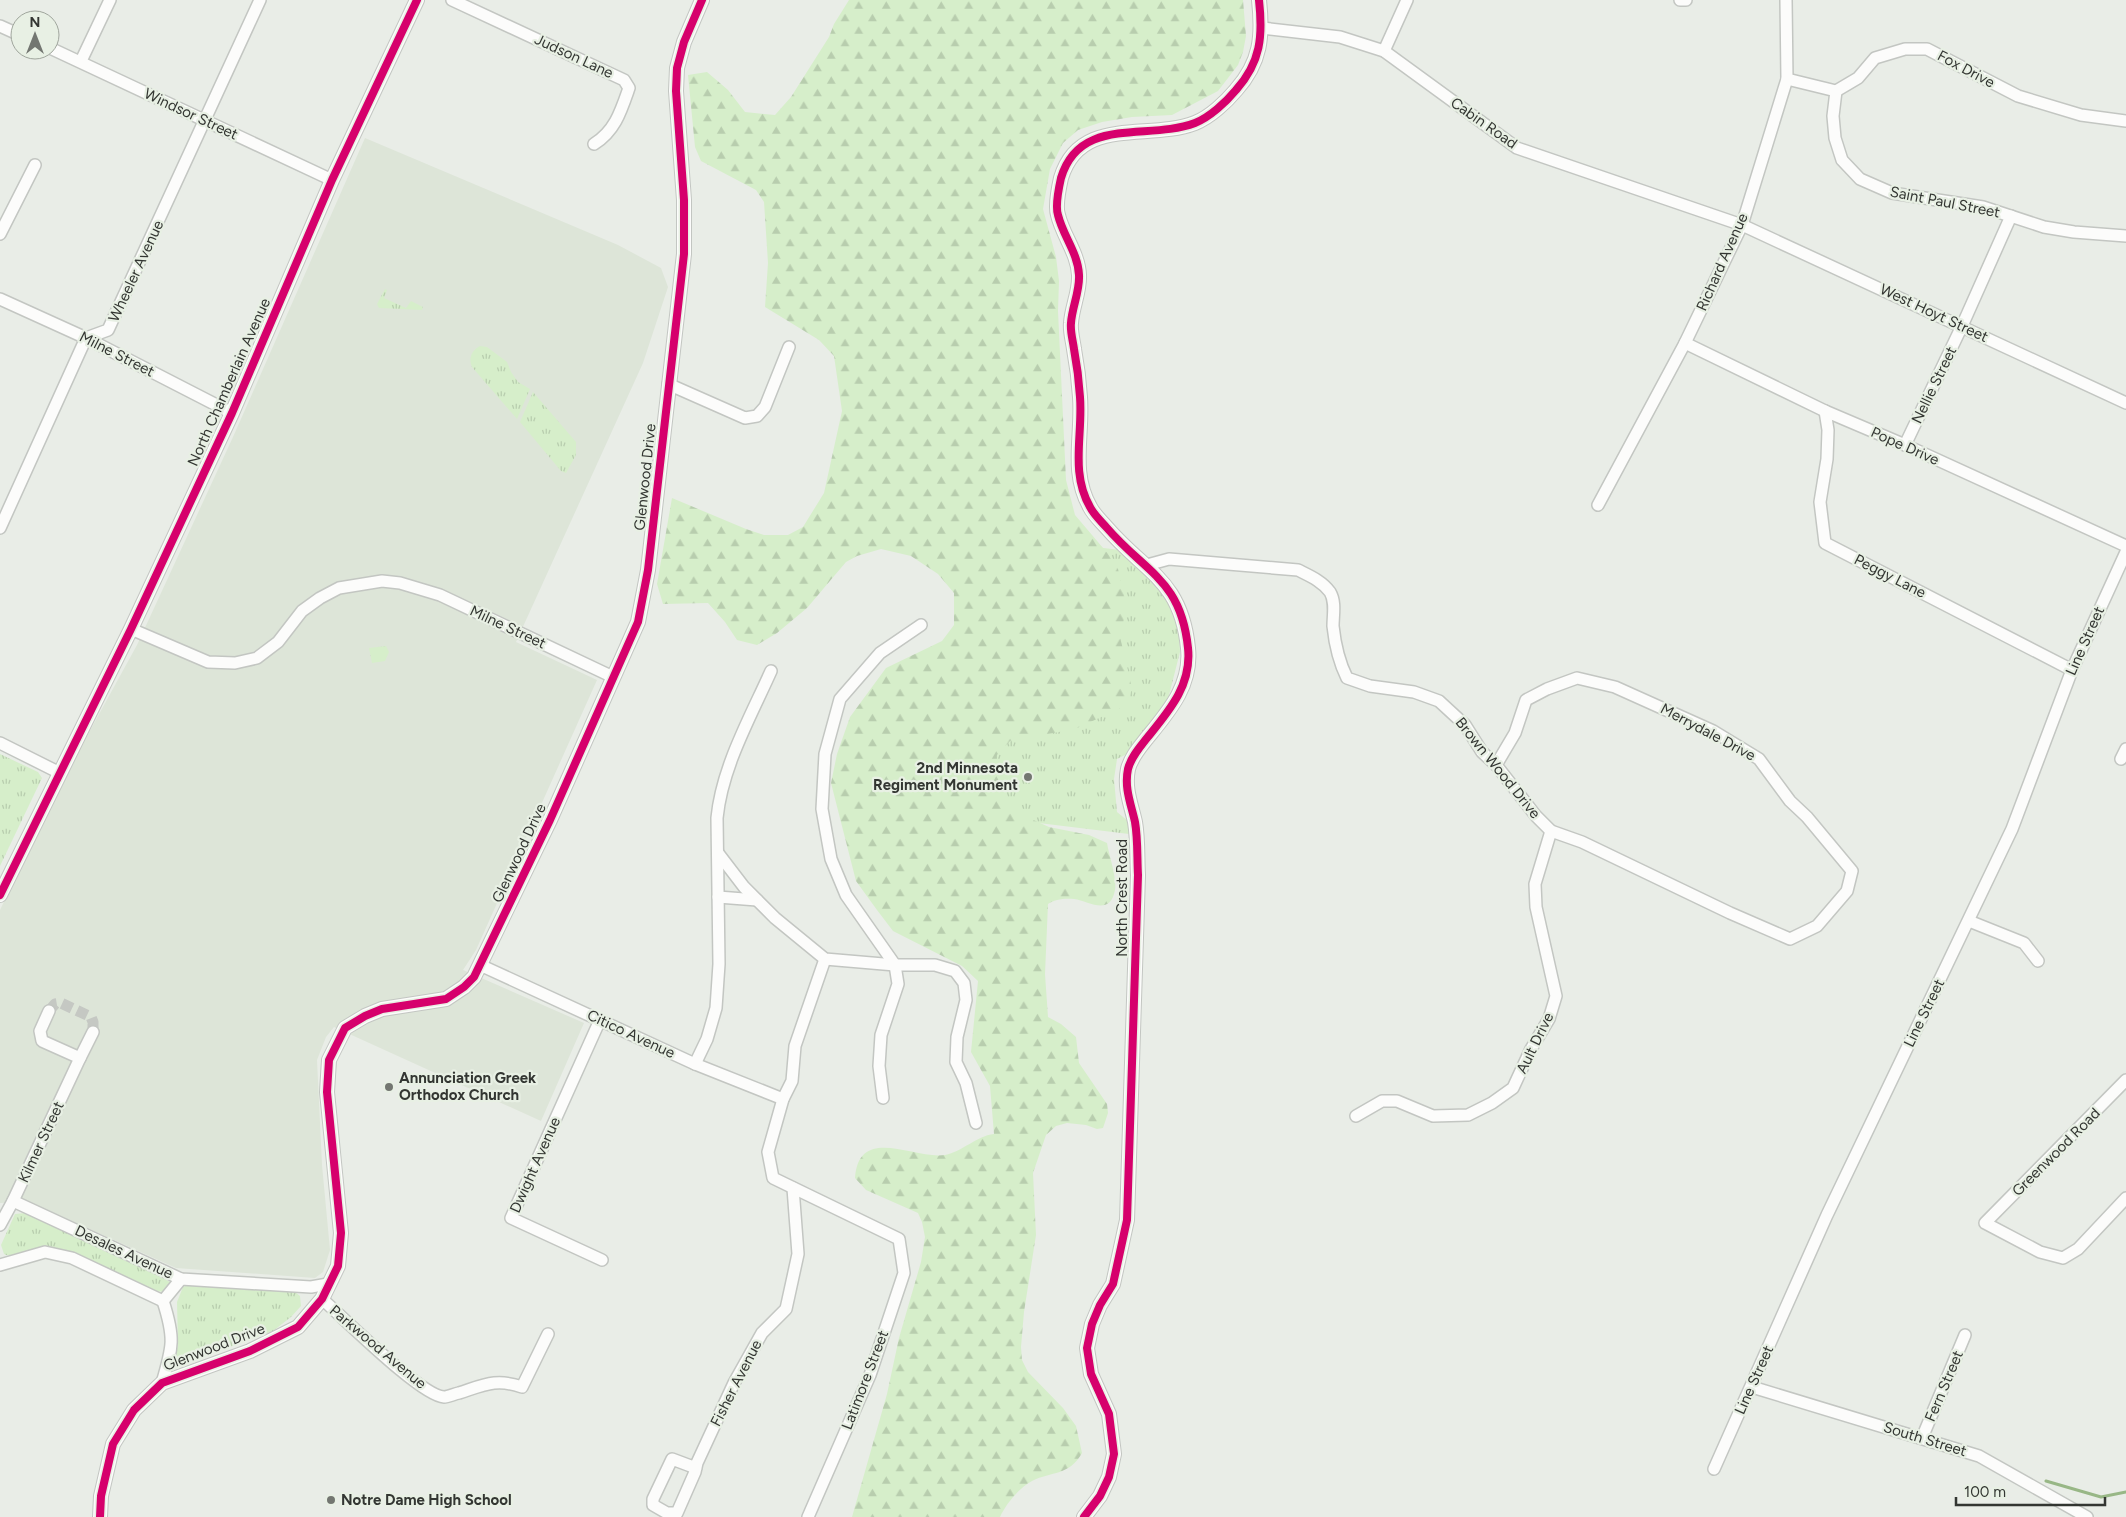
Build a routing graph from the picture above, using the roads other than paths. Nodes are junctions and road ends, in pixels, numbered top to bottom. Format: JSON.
{"nodes":[{"id":1,"x":110,"y":0,"type":"edge"},
{"id":2,"x":260,"y":0,"type":"edge"},
{"id":3,"x":417,"y":0,"type":"edge"},
{"id":4,"x":452,"y":0,"type":"edge"},
{"id":5,"x":702,"y":0,"type":"edge"},
{"id":6,"x":1260,"y":0,"type":"edge"},
{"id":7,"x":1407,"y":0,"type":"edge"},
{"id":8,"x":1680,"y":0,"type":"edge"},
{"id":9,"x":1686,"y":0,"type":"edge"},
{"id":10,"x":1786,"y":0,"type":"edge"},
{"id":11,"x":1262,"y":28,"type":"junction"},
{"id":12,"x":1384,"y":51,"type":"junction"},
{"id":13,"x":60,"y":52,"type":"edge"},
{"id":14,"x":82,"y":61,"type":"junction"},
{"id":15,"x":1787,"y":79,"type":"junction"},
{"id":16,"x":1836,"y":91,"type":"junction"},
{"id":17,"x":206,"y":120,"type":"junction"},
{"id":18,"x":2126,"y":122,"type":"edge"},
{"id":19,"x":594,"y":144,"type":"dead end"},
{"id":20,"x":35,"y":165,"type":"dead end"},
{"id":21,"x":332,"y":180,"type":"junction"},
{"id":22,"x":2011,"y":216,"type":"junction"},
{"id":23,"x":1742,"y":225,"type":"junction"},
{"id":24,"x":0,"y":234,"type":"edge"},
{"id":25,"x":2126,"y":236,"type":"edge"},
{"id":26,"x":0,"y":299,"type":"edge"},
{"id":27,"x":1962,"y":326,"type":"junction"},
{"id":28,"x":86,"y":338,"type":"junction"},
{"id":29,"x":1685,"y":343,"type":"junction"},
{"id":30,"x":789,"y":347,"type":"dead end"},
{"id":31,"x":668,"y":384,"type":"junction"},
{"id":32,"x":2126,"y":403,"type":"edge"},
{"id":33,"x":1825,"y":411,"type":"junction"},
{"id":34,"x":232,"y":413,"type":"junction"},
{"id":35,"x":1905,"y":445,"type":"junction"},
{"id":36,"x":1598,"y":505,"type":"dead end"},
{"id":37,"x":0,"y":528,"type":"edge"},
{"id":38,"x":2126,"y":546,"type":"edge"},
{"id":39,"x":2126,"y":552,"type":"edge"},
{"id":40,"x":1148,"y":565,"type":"junction"},
{"id":41,"x":921,"y":625,"type":"dead end"},
{"id":42,"x":131,"y":629,"type":"junction"},
{"id":43,"x":2072,"y":670,"type":"junction"},
{"id":44,"x":771,"y":671,"type":"dead end"},
{"id":45,"x":613,"y":677,"type":"junction"},
{"id":46,"x":0,"y":743,"type":"edge"},
{"id":47,"x":1496,"y":765,"type":"junction"},
{"id":48,"x":60,"y":773,"type":"junction"},
{"id":49,"x":1551,"y":831,"type":"junction"},
{"id":50,"x":718,"y":853,"type":"junction"},
{"id":51,"x":0,"y":895,"type":"edge"},
{"id":52,"x":718,"y":897,"type":"junction"},
{"id":53,"x":757,"y":900,"type":"junction"},
{"id":54,"x":1968,"y":921,"type":"junction"},
{"id":55,"x":1790,"y":939,"type":"joint"},
{"id":56,"x":825,"y":959,"type":"junction"},
{"id":57,"x":2038,"y":961,"type":"dead end"},
{"id":58,"x":480,"y":965,"type":"junction"},
{"id":59,"x":894,"y":965,"type":"junction"},
{"id":60,"x":49,"y":1011,"type":"dead end"},
{"id":61,"x":600,"y":1020,"type":"junction"},
{"id":62,"x":93,"y":1032,"type":"dead end"},
{"id":63,"x":80,"y":1058,"type":"junction"},
{"id":64,"x":695,"y":1064,"type":"junction"},
{"id":65,"x":2126,"y":1080,"type":"edge"},
{"id":66,"x":883,"y":1098,"type":"dead end"},
{"id":67,"x":782,"y":1100,"type":"junction"},
{"id":68,"x":1356,"y":1116,"type":"dead end"},
{"id":69,"x":976,"y":1123,"type":"dead end"},
{"id":70,"x":793,"y":1188,"type":"junction"},
{"id":71,"x":2126,"y":1198,"type":"edge"},
{"id":72,"x":13,"y":1201,"type":"junction"},
{"id":73,"x":3,"y":1213,"type":"edge"},
{"id":74,"x":0,"y":1225,"type":"edge"},
{"id":75,"x":602,"y":1260,"type":"dead end"},
{"id":76,"x":0,"y":1265,"type":"edge"},
{"id":77,"x":181,"y":1279,"type":"junction"},
{"id":78,"x":328,"y":1284,"type":"junction"},
{"id":79,"x":322,"y":1299,"type":"junction"},
{"id":80,"x":163,"y":1301,"type":"junction"},
{"id":81,"x":548,"y":1334,"type":"dead end"},
{"id":82,"x":1965,"y":1335,"type":"dead end"},
{"id":83,"x":162,"y":1383,"type":"junction"},
{"id":84,"x":1752,"y":1387,"type":"junction"},
{"id":85,"x":1922,"y":1438,"type":"junction"},
{"id":86,"x":696,"y":1468,"type":"junction"},
{"id":87,"x":1714,"y":1469,"type":"dead end"},
{"id":88,"x":100,"y":1517,"type":"edge"},
{"id":89,"x":808,"y":1517,"type":"edge"},
{"id":90,"x":1084,"y":1517,"type":"edge"},
{"id":91,"x":2087,"y":1517,"type":"edge"}],
"edges":[{"from":1,"to":14,"type":"street"},
{"from":2,"to":17,"type":"street","name":"Wheeler Avenue"},
{"from":3,"to":21,"type":"street","name":"North Chamberlain Avenue"},
{"from":4,"to":19,"type":"street","name":"Judson Lane"},
{"from":5,"to":31,"type":"street","name":"Glenwood Drive"},
{"from":6,"to":11,"type":"street","name":"North Crest Road"},
{"from":7,"to":12,"type":"street"},
{"from":8,"to":9,"type":"street"},
{"from":10,"to":15,"type":"street","name":"Richard Avenue"},
{"from":11,"to":12,"type":"street","name":"Cabin Road"},
{"from":11,"to":40,"type":"street","name":"North Crest Road"},
{"from":12,"to":23,"type":"street","name":"Cabin Road"},
{"from":13,"to":14,"type":"street","name":"Windsor Street"},
{"from":14,"to":17,"type":"street","name":"Windsor Street"},
{"from":15,"to":16,"type":"street"},
{"from":15,"to":23,"type":"street","name":"Richard Avenue"},
{"from":16,"to":18,"type":"street","name":"Fox Drive"},
{"from":16,"to":22,"type":"street","name":"Saint Paul Street"},
{"from":17,"to":21,"type":"street","name":"Windsor Street"},
{"from":17,"to":28,"type":"street","name":"Wheeler Avenue"},
{"from":20,"to":24,"type":"street"},
{"from":21,"to":34,"type":"street","name":"North Chamberlain Avenue"},
{"from":22,"to":25,"type":"street","name":"Saint Paul Street"},
{"from":22,"to":27,"type":"street","name":"Nellie Street"},
{"from":23,"to":27,"type":"street","name":"West Hoyt Street"},
{"from":23,"to":29,"type":"street","name":"Richard Avenue"},
{"from":26,"to":28,"type":"street","name":"Milne Street"},
{"from":27,"to":32,"type":"street","name":"West Hoyt Street"},
{"from":27,"to":35,"type":"street","name":"Nellie Street"},
{"from":28,"to":34,"type":"street","name":"Milne Street"},
{"from":28,"to":37,"type":"street"},
{"from":29,"to":33,"type":"street","name":"Pope Drive"},
{"from":29,"to":36,"type":"street","name":"Richard Avenue"},
{"from":30,"to":31,"type":"street"},
{"from":31,"to":45,"type":"street","name":"Glenwood Drive"},
{"from":33,"to":35,"type":"street","name":"Pope Drive"},
{"from":33,"to":43,"type":"street","name":"Peggy Lane"},
{"from":34,"to":42,"type":"street","name":"North Chamberlain Avenue"},
{"from":35,"to":38,"type":"street","name":"Pope Drive"},
{"from":39,"to":43,"type":"street","name":"Line Street"},
{"from":40,"to":47,"type":"street","name":"Brown Wood Drive"},
{"from":40,"to":90,"type":"street","name":"North Crest Road"},
{"from":41,"to":59,"type":"street"},
{"from":42,"to":45,"type":"street","name":"Milne Street"},
{"from":42,"to":48,"type":"street","name":"North Chamberlain Avenue"},
{"from":43,"to":54,"type":"street","name":"Line Street"},
{"from":44,"to":50,"type":"street"},
{"from":45,"to":58,"type":"street","name":"Glenwood Drive"},
{"from":46,"to":48,"type":"street"},
{"from":47,"to":49,"type":"street","name":"Brown Wood Drive"},
{"from":47,"to":55,"type":"street","name":"Merrydale Drive"},
{"from":48,"to":51,"type":"street","name":"North Chamberlain Avenue"},
{"from":49,"to":55,"type":"street","name":"Brown Wood Drive"},
{"from":49,"to":68,"type":"street","name":"Ault Drive"},
{"from":50,"to":52,"type":"street"},
{"from":50,"to":53,"type":"street"},
{"from":52,"to":53,"type":"street"},
{"from":52,"to":64,"type":"street"},
{"from":53,"to":56,"type":"street"},
{"from":54,"to":57,"type":"street"},
{"from":54,"to":84,"type":"street","name":"Line Street"},
{"from":56,"to":59,"type":"street"},
{"from":56,"to":67,"type":"street"},
{"from":58,"to":61,"type":"street","name":"Citico Avenue"},
{"from":58,"to":78,"type":"street","name":"Glenwood Drive"},
{"from":59,"to":66,"type":"street"},
{"from":59,"to":69,"type":"street"},
{"from":60,"to":63,"type":"street"},
{"from":61,"to":64,"type":"street","name":"Citico Avenue"},
{"from":61,"to":75,"type":"street","name":"Dwight Avenue"},
{"from":62,"to":63,"type":"street","name":"Kilmer Street"},
{"from":63,"to":72,"type":"street","name":"Kilmer Street"},
{"from":64,"to":67,"type":"street","name":"Citico Avenue"},
{"from":65,"to":71,"type":"street","name":"Greenwood Road"},
{"from":67,"to":70,"type":"street"},
{"from":70,"to":86,"type":"street","name":"Fisher Avenue"},
{"from":70,"to":89,"type":"street","name":"Latimore Street"},
{"from":72,"to":73,"type":"street","name":"Kilmer Street"},
{"from":72,"to":77,"type":"street","name":"Desales Avenue"},
{"from":73,"to":74,"type":"street","name":"Kilmer Street"},
{"from":76,"to":80,"type":"street"},
{"from":77,"to":78,"type":"street","name":"Desales Avenue"},
{"from":77,"to":80,"type":"street"},
{"from":78,"to":79,"type":"street","name":"Glenwood Drive"},
{"from":79,"to":81,"type":"street","name":"Parkwood Avenue"},
{"from":79,"to":83,"type":"street","name":"Glenwood Drive"},
{"from":80,"to":83,"type":"street"},
{"from":82,"to":85,"type":"street","name":"Fern Street"},
{"from":83,"to":88,"type":"street","name":"Glenwood Drive"},
{"from":84,"to":85,"type":"street","name":"South Street"},
{"from":84,"to":87,"type":"street","name":"Line Street"},
{"from":85,"to":91,"type":"street","name":"South Street"},
{"from":86,"to":86,"type":"street","name":"Fisher Avenue"}]}
